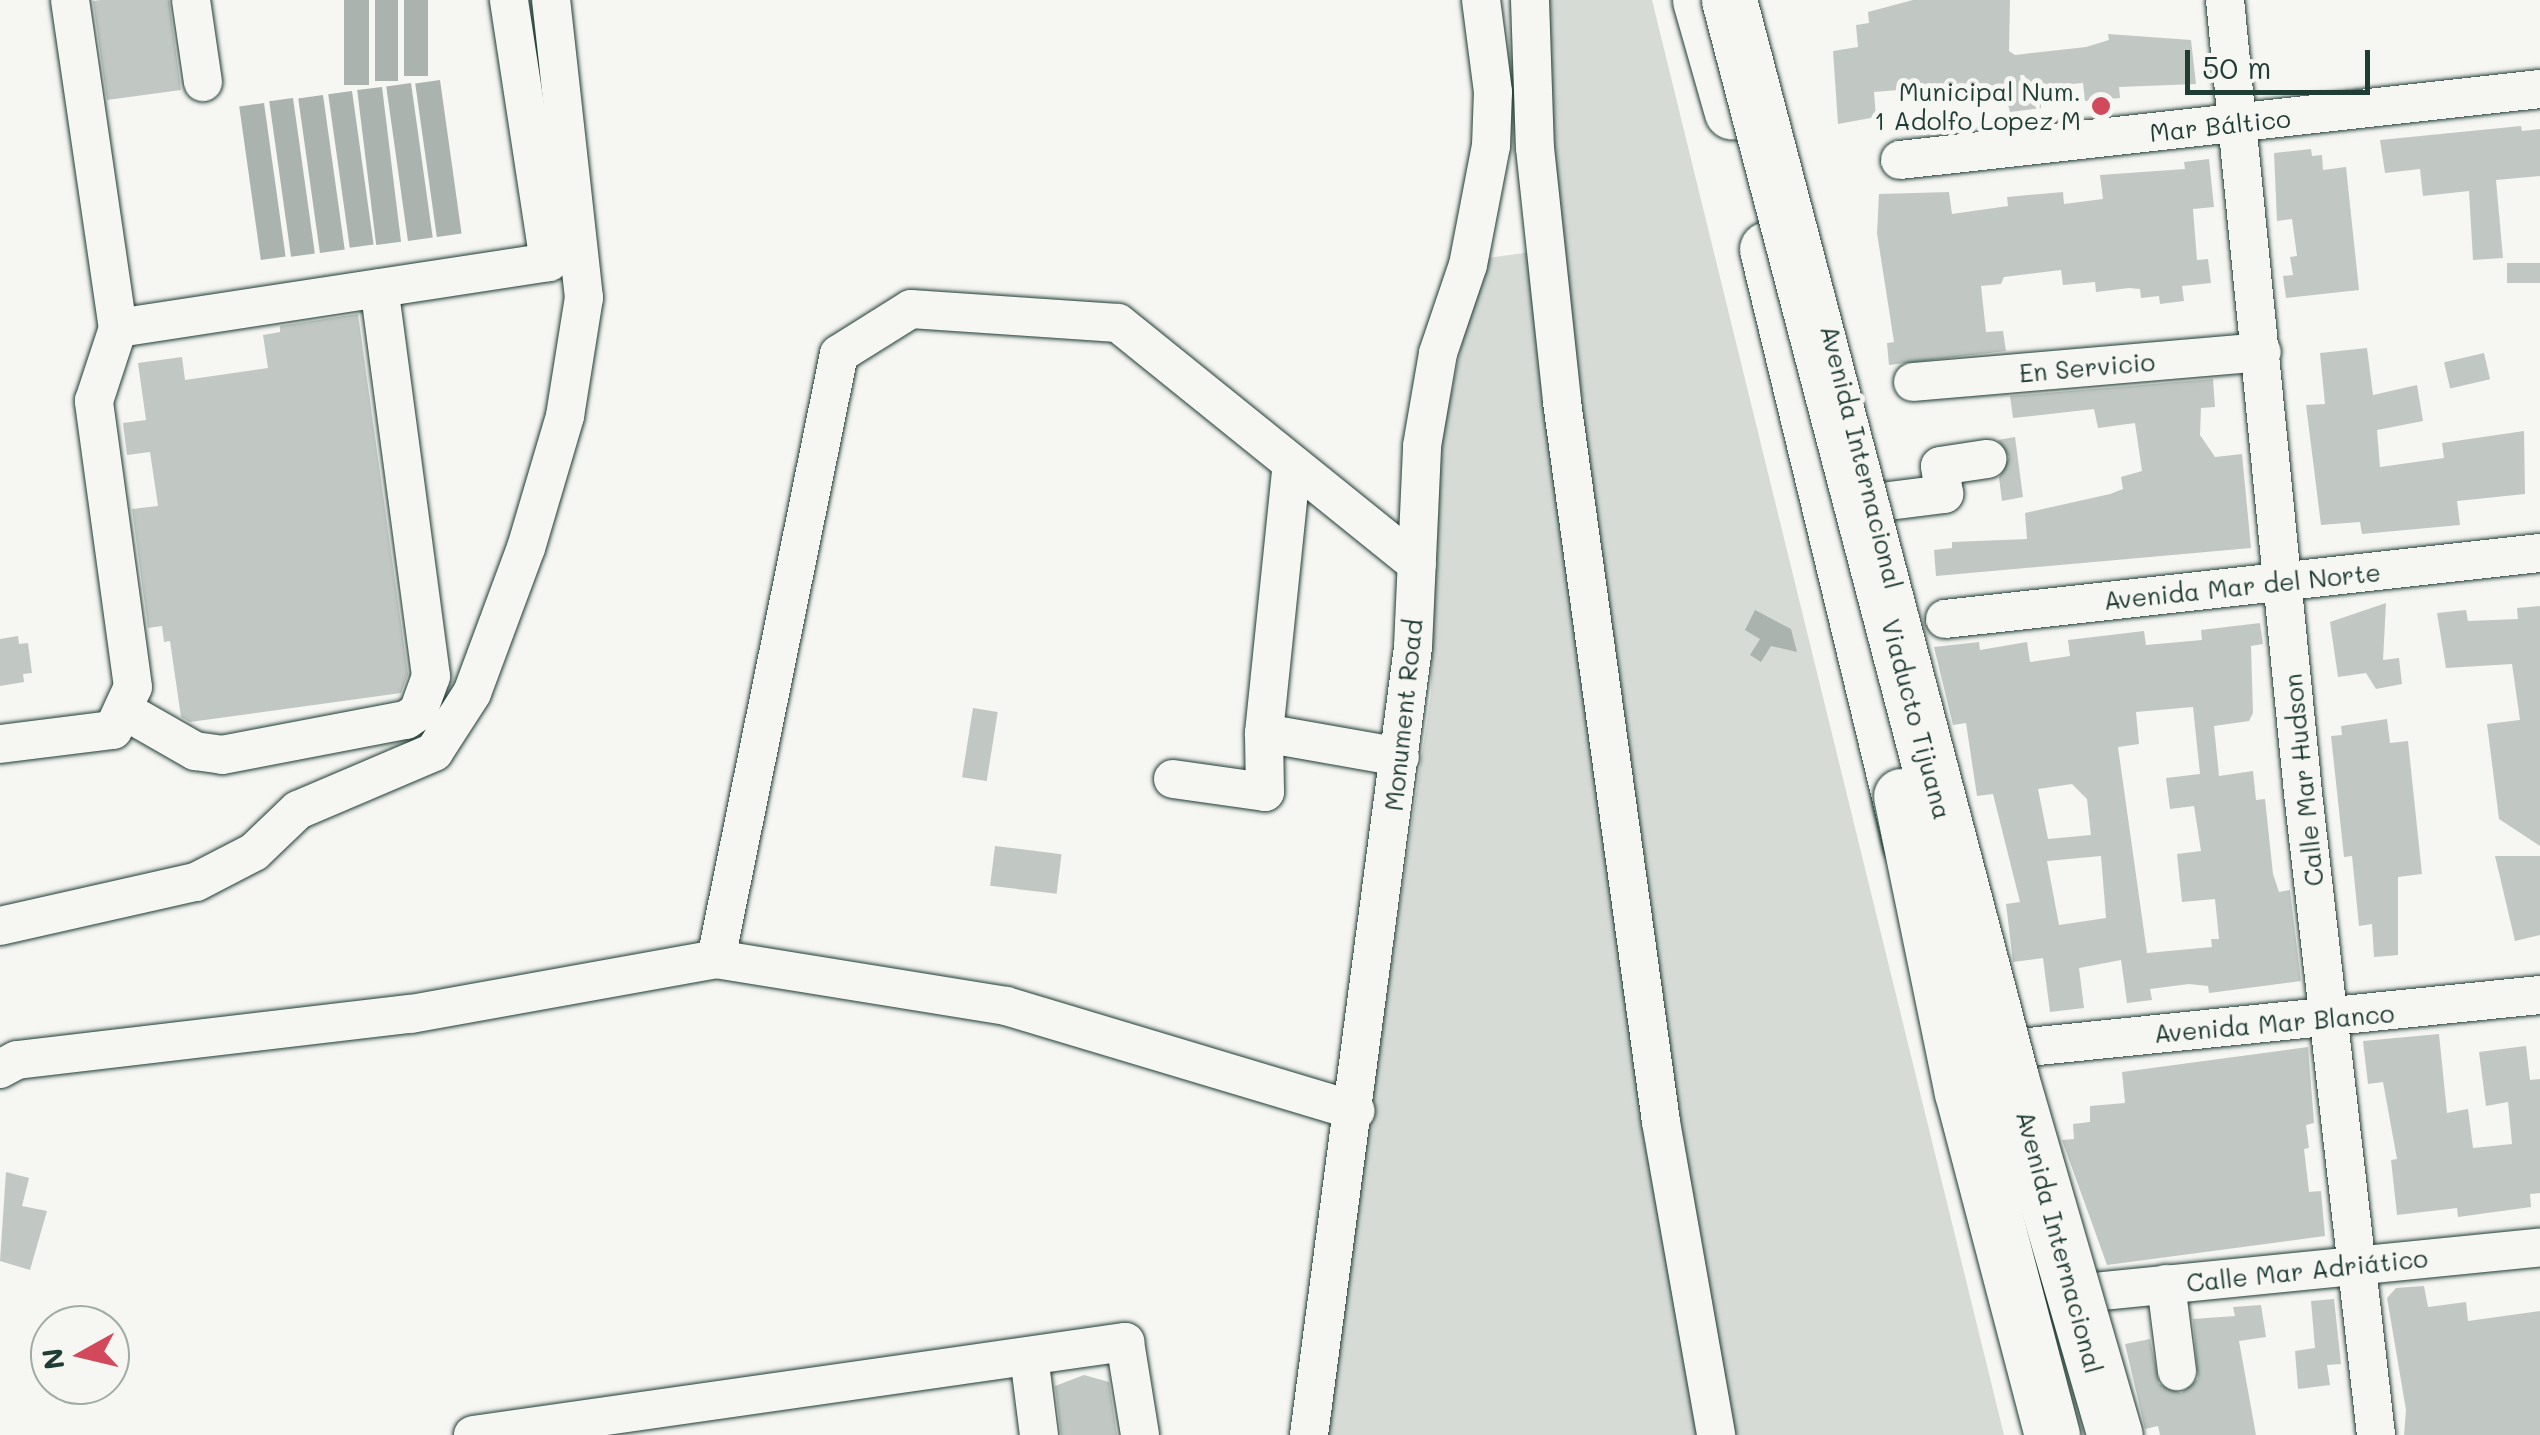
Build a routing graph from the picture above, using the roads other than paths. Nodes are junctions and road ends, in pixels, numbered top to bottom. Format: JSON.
{"nodes":[{"id":1,"x":70,"y":0,"type":"edge"},
{"id":2,"x":191,"y":0,"type":"edge"},
{"id":3,"x":509,"y":0,"type":"edge"},
{"id":4,"x":551,"y":0,"type":"edge"},
{"id":5,"x":1481,"y":0,"type":"edge"},
{"id":6,"x":1530,"y":0,"type":"edge"},
{"id":7,"x":1700,"y":0,"type":"edge"},
{"id":8,"x":1712,"y":0,"type":"edge"},
{"id":9,"x":1729,"y":0,"type":"edge"},
{"id":10,"x":1748,"y":0,"type":"edge"},
{"id":11,"x":2225,"y":0,"type":"edge"},
{"id":12,"x":203,"y":82,"type":"dead end"},
{"id":13,"x":2540,"y":89,"type":"edge"},
{"id":14,"x":2236,"y":124,"type":"junction"},
{"id":15,"x":1900,"y":160,"type":"dead end"},
{"id":16,"x":379,"y":288,"type":"junction"},
{"id":17,"x":118,"y":328,"type":"junction"},
{"id":18,"x":2262,"y":352,"type":"junction"},
{"id":19,"x":1913,"y":382,"type":"dead end"},
{"id":20,"x":1987,"y":459,"type":"dead end"},
{"id":21,"x":1292,"y":464,"type":"junction"},
{"id":22,"x":1873,"y":503,"type":"junction"},
{"id":23,"x":2540,"y":553,"type":"edge"},
{"id":24,"x":1417,"y":564,"type":"junction"},
{"id":25,"x":2284,"y":582,"type":"junction"},
{"id":26,"x":1944,"y":619,"type":"dead end"},
{"id":27,"x":125,"y":711,"type":"junction"},
{"id":28,"x":1264,"y":732,"type":"junction"},
{"id":29,"x":0,"y":744,"type":"edge"},
{"id":30,"x":1400,"y":757,"type":"junction"},
{"id":31,"x":1173,"y":779,"type":"dead end"},
{"id":32,"x":0,"y":926,"type":"edge"},
{"id":33,"x":716,"y":959,"type":"junction"},
{"id":34,"x":2540,"y":995,"type":"edge"},
{"id":35,"x":2328,"y":1019,"type":"junction"},
{"id":36,"x":2009,"y":1050,"type":"junction"},
{"id":37,"x":0,"y":1069,"type":"edge"},
{"id":38,"x":1356,"y":1111,"type":"junction"},
{"id":39,"x":2540,"y":1247,"type":"edge"},
{"id":40,"x":2356,"y":1264,"type":"junction"},
{"id":41,"x":2166,"y":1284,"type":"junction"},
{"id":42,"x":2073,"y":1294,"type":"junction"},
{"id":43,"x":1029,"y":1356,"type":"junction"},
{"id":44,"x":2176,"y":1371,"type":"dead end"},
{"id":45,"x":710,"y":1418,"type":"edge"},
{"id":46,"x":473,"y":1435,"type":"edge"},
{"id":47,"x":1039,"y":1435,"type":"edge"},
{"id":48,"x":1140,"y":1435,"type":"edge"},
{"id":49,"x":1308,"y":1435,"type":"edge"},
{"id":50,"x":1716,"y":1435,"type":"edge"},
{"id":51,"x":2052,"y":1435,"type":"edge"},
{"id":52,"x":2061,"y":1435,"type":"edge"},
{"id":53,"x":2114,"y":1435,"type":"edge"},
{"id":54,"x":2376,"y":1435,"type":"edge"}],
"edges":[{"from":1,"to":17,"type":"street"},
{"from":2,"to":12,"type":"street"},
{"from":3,"to":16,"type":"street"},
{"from":4,"to":32,"type":"street"},
{"from":5,"to":24,"type":"street","name":"Monument Road"},
{"from":6,"to":50,"type":"street"},
{"from":7,"to":52,"type":"highway","name":"Avenida Internacional"},
{"from":8,"to":51,"type":"highway","name":"Viaducto Tijuana","bridge":true},
{"from":9,"to":53,"type":"highway","name":"Viaducto Tijuana","bridge":true},
{"from":10,"to":22,"type":"highway","name":"Avenida Internacional"},
{"from":11,"to":14,"type":"street","name":"Calle Mar Hudson"},
{"from":13,"to":14,"type":"street","name":"Mar Báltico"},
{"from":14,"to":15,"type":"street","name":"Mar Báltico"},
{"from":14,"to":18,"type":"street","name":"Calle Mar Hudson"},
{"from":16,"to":17,"type":"street"},
{"from":16,"to":27,"type":"street"},
{"from":17,"to":27,"type":"street"},
{"from":18,"to":19,"type":"street","name":"En Servicio"},
{"from":18,"to":25,"type":"street","name":"Calle Mar Hudson"},
{"from":20,"to":22,"type":"street"},
{"from":21,"to":24,"type":"street"},
{"from":21,"to":28,"type":"street"},
{"from":21,"to":33,"type":"street"},
{"from":22,"to":36,"type":"highway","name":"Avenida Internacional"},
{"from":23,"to":25,"type":"street","name":"Avenida Mar del Norte"},
{"from":24,"to":30,"type":"street","name":"Monument Road"},
{"from":25,"to":26,"type":"street","name":"Avenida Mar del Norte"},
{"from":25,"to":35,"type":"street","name":"Calle Mar Hudson"},
{"from":27,"to":29,"type":"street"},
{"from":28,"to":30,"type":"street"},
{"from":28,"to":31,"type":"street"},
{"from":30,"to":38,"type":"street","name":"Monument Road"},
{"from":33,"to":37,"type":"street"},
{"from":33,"to":38,"type":"street"},
{"from":34,"to":35,"type":"street","name":"Avenida Mar Blanco"},
{"from":35,"to":36,"type":"street","name":"Avenida Mar Blanco"},
{"from":35,"to":40,"type":"street","name":"Calle Mar Hudson"},
{"from":36,"to":42,"type":"highway","name":"Avenida Internacional"},
{"from":38,"to":49,"type":"street","name":"Monument Road"},
{"from":39,"to":40,"type":"street","name":"Calle Mar Adriático"},
{"from":40,"to":41,"type":"street","name":"Calle Mar Adriático"},
{"from":40,"to":54,"type":"street","name":"Calle Mar Hudson"},
{"from":41,"to":42,"type":"street","name":"Calle Mar Adriático"},
{"from":41,"to":44,"type":"street"},
{"from":42,"to":53,"type":"highway","name":"Avenida Internacional"},
{"from":43,"to":45,"type":"street"},
{"from":43,"to":47,"type":"street"},
{"from":43,"to":48,"type":"street"},
{"from":45,"to":46,"type":"street"}]}
